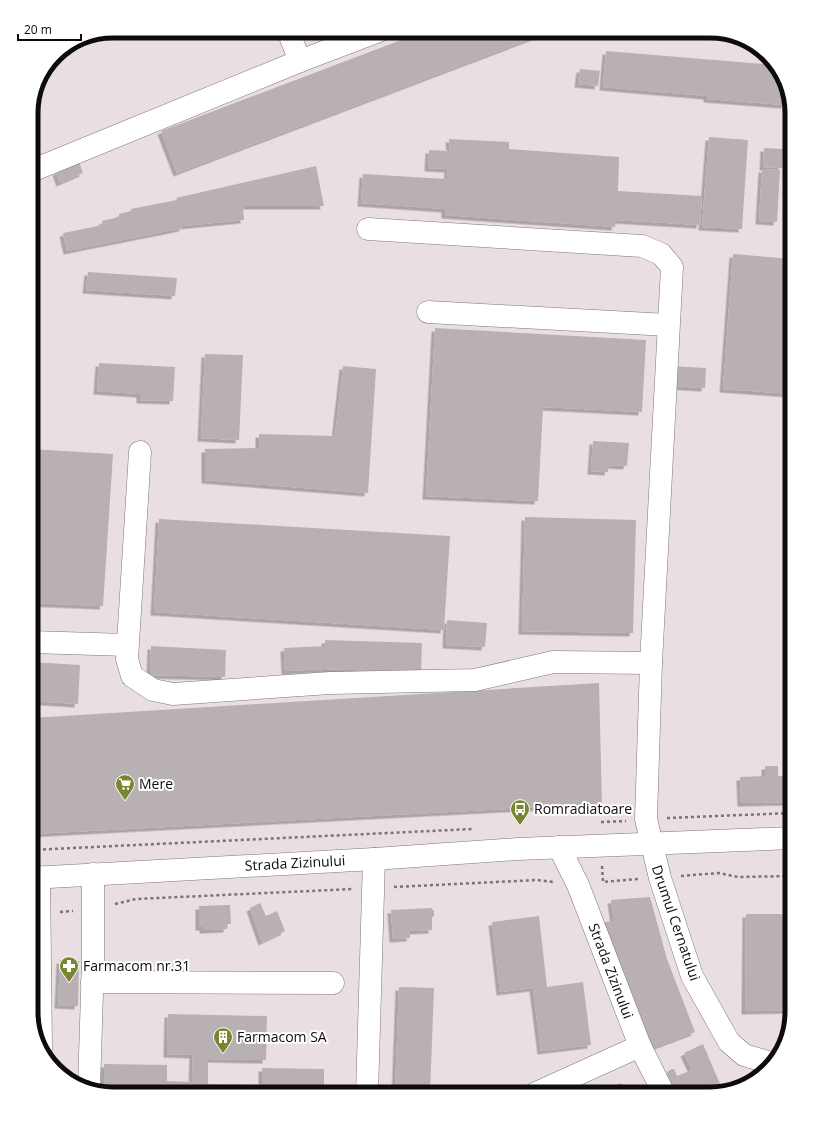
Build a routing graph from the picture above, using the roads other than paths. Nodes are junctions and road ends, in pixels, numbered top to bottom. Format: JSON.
{"nodes":[{"id":1,"x":291,"y":38,"type":"edge"},
{"id":2,"x":361,"y":38,"type":"edge"},
{"id":3,"x":300,"y":61,"type":"junction"},
{"id":4,"x":38,"y":168,"type":"edge"},
{"id":5,"x":368,"y":229,"type":"dead end"},
{"id":6,"x":428,"y":312,"type":"dead end"},
{"id":7,"x":668,"y":325,"type":"junction"},
{"id":8,"x":140,"y":452,"type":"dead end"},
{"id":9,"x":38,"y":642,"type":"edge"},
{"id":10,"x":127,"y":645,"type":"junction"},
{"id":11,"x":651,"y":663,"type":"junction"},
{"id":12,"x":785,"y":838,"type":"edge"},
{"id":13,"x":651,"y":844,"type":"junction"},
{"id":14,"x":559,"y":847,"type":"junction"},
{"id":15,"x":374,"y":859,"type":"junction"},
{"id":16,"x":93,"y":874,"type":"junction"},
{"id":17,"x":38,"y":877,"type":"edge"},
{"id":18,"x":38,"y":899,"type":"edge"},
{"id":19,"x":38,"y":956,"type":"edge"},
{"id":20,"x":92,"y":982,"type":"junction"},
{"id":21,"x":333,"y":983,"type":"dead end"},
{"id":22,"x":640,"y":1046,"type":"junction"},
{"id":23,"x":766,"y":1062,"type":"edge"},
{"id":24,"x":89,"y":1083,"type":"edge"},
{"id":25,"x":367,"y":1087,"type":"edge"},
{"id":26,"x":549,"y":1087,"type":"edge"},
{"id":27,"x":660,"y":1087,"type":"edge"}],
"edges":[{"from":1,"to":3,"type":"street"},
{"from":2,"to":3,"type":"street"},
{"from":3,"to":4,"type":"street"},
{"from":5,"to":7,"type":"street","name":"Drumul Cernatului"},
{"from":6,"to":7,"type":"street"},
{"from":7,"to":11,"type":"street","name":"Drumul Cernatului"},
{"from":8,"to":10,"type":"street"},
{"from":9,"to":10,"type":"street"},
{"from":10,"to":11,"type":"street"},
{"from":11,"to":13,"type":"street","name":"Drumul Cernatului"},
{"from":12,"to":13,"type":"street","name":"Strada Zizinului"},
{"from":13,"to":14,"type":"street","name":"Strada Zizinului"},
{"from":13,"to":23,"type":"street","name":"Drumul Cernatului"},
{"from":14,"to":15,"type":"street","name":"Strada Zizinului"},
{"from":14,"to":22,"type":"street","name":"Strada Zizinului"},
{"from":15,"to":16,"type":"street","name":"Strada Zizinului"},
{"from":15,"to":25,"type":"street"},
{"from":16,"to":17,"type":"street","name":"Strada Zizinului"},
{"from":16,"to":20,"type":"street"},
{"from":18,"to":19,"type":"street"},
{"from":20,"to":21,"type":"street"},
{"from":20,"to":24,"type":"street"},
{"from":22,"to":26,"type":"street"},
{"from":22,"to":27,"type":"street","name":"Strada Zizinului"}]}
